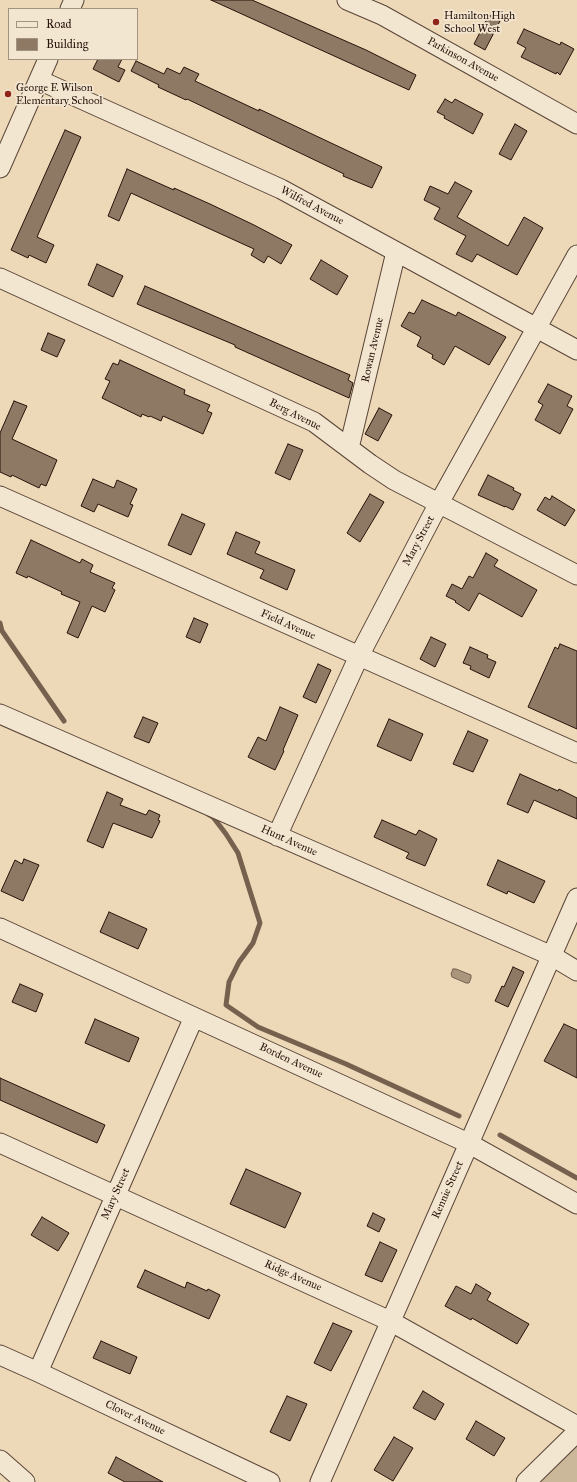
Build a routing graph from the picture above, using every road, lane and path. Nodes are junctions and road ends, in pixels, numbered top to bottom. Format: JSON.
{"nodes":[{"id":1,"x":347,"y":0,"type":"edge"},
{"id":2,"x":48,"y":60,"type":"edge"},
{"id":3,"x":39,"y":80,"type":"junction"},
{"id":4,"x":577,"y":124,"type":"edge"},
{"id":5,"x":0,"y":168,"type":"edge"},
{"id":6,"x":396,"y":252,"type":"junction"},
{"id":7,"x":577,"y":255,"type":"edge"},
{"id":8,"x":0,"y":278,"type":"edge"},
{"id":9,"x":537,"y":328,"type":"junction"},
{"id":10,"x":577,"y":350,"type":"edge"},
{"id":11,"x":349,"y":448,"type":"junction"},
{"id":12,"x":0,"y":496,"type":"edge"},
{"id":13,"x":439,"y":503,"type":"junction"},
{"id":14,"x":577,"y":575,"type":"edge"},
{"id":15,"x":359,"y":656,"type":"junction"},
{"id":16,"x":0,"y":714,"type":"edge"},
{"id":17,"x":577,"y":753,"type":"edge"},
{"id":18,"x":277,"y":836,"type":"junction"},
{"id":19,"x":577,"y":898,"type":"edge"},
{"id":20,"x":0,"y":928,"type":"edge"},
{"id":21,"x":552,"y":956,"type":"junction"},
{"id":22,"x":577,"y":971,"type":"edge"},
{"id":23,"x":194,"y":1017,"type":"junction"},
{"id":24,"x":0,"y":1143,"type":"edge"},
{"id":25,"x":468,"y":1143,"type":"junction"},
{"id":26,"x":115,"y":1196,"type":"junction"},
{"id":27,"x":577,"y":1204,"type":"edge"},
{"id":28,"x":390,"y":1321,"type":"junction"},
{"id":29,"x":0,"y":1355,"type":"edge"},
{"id":30,"x":38,"y":1372,"type":"junction"},
{"id":31,"x":577,"y":1426,"type":"edge"},
{"id":32,"x":577,"y":1432,"type":"edge"},
{"id":33,"x":0,"y":1460,"type":"edge"},
{"id":34,"x":24,"y":1482,"type":"edge"},
{"id":35,"x":270,"y":1482,"type":"edge"},
{"id":36,"x":320,"y":1482,"type":"edge"},
{"id":37,"x":526,"y":1482,"type":"edge"}],
"edges":[{"from":1,"to":4,"type":"street","name":"Parkinson Avenue"},
{"from":2,"to":3,"type":"street"},
{"from":3,"to":5,"type":"street"},
{"from":3,"to":6,"type":"street","name":"Wilfred Avenue"},
{"from":6,"to":9,"type":"street","name":"Wilfred Avenue"},
{"from":6,"to":11,"type":"street","name":"Rowan Avenue"},
{"from":7,"to":9,"type":"street","name":"Mary Street"},
{"from":8,"to":11,"type":"street","name":"Berg Avenue"},
{"from":9,"to":10,"type":"street","name":"Wilfred Avenue"},
{"from":9,"to":13,"type":"street","name":"Mary Street"},
{"from":11,"to":13,"type":"street","name":"Berg Avenue"},
{"from":12,"to":15,"type":"street","name":"Field Avenue"},
{"from":13,"to":14,"type":"street","name":"Berg Avenue"},
{"from":13,"to":15,"type":"street","name":"Mary Street"},
{"from":15,"to":17,"type":"street","name":"Field Avenue"},
{"from":15,"to":18,"type":"street","name":"Mary Street"},
{"from":16,"to":18,"type":"street","name":"Hunt Avenue"},
{"from":18,"to":21,"type":"street","name":"Hunt Avenue"},
{"from":19,"to":21,"type":"street","name":"Rennie Street"},
{"from":20,"to":23,"type":"street","name":"Borden Avenue"},
{"from":21,"to":22,"type":"street","name":"Hunt Avenue"},
{"from":21,"to":25,"type":"street","name":"Rennie Street"},
{"from":23,"to":25,"type":"street","name":"Borden Avenue"},
{"from":23,"to":26,"type":"street","name":"Mary Street"},
{"from":24,"to":26,"type":"street","name":"Ridge Avenue"},
{"from":25,"to":27,"type":"street","name":"Borden Avenue"},
{"from":25,"to":28,"type":"street","name":"Rennie Street"},
{"from":26,"to":28,"type":"street","name":"Ridge Avenue"},
{"from":26,"to":30,"type":"street","name":"Mary Street"},
{"from":28,"to":31,"type":"street","name":"Ridge Avenue"},
{"from":28,"to":36,"type":"street","name":"Rennie Street"},
{"from":29,"to":30,"type":"street","name":"Clover Avenue"},
{"from":30,"to":35,"type":"street","name":"Clover Avenue"},
{"from":32,"to":37,"type":"street"},
{"from":33,"to":34,"type":"street"}]}
